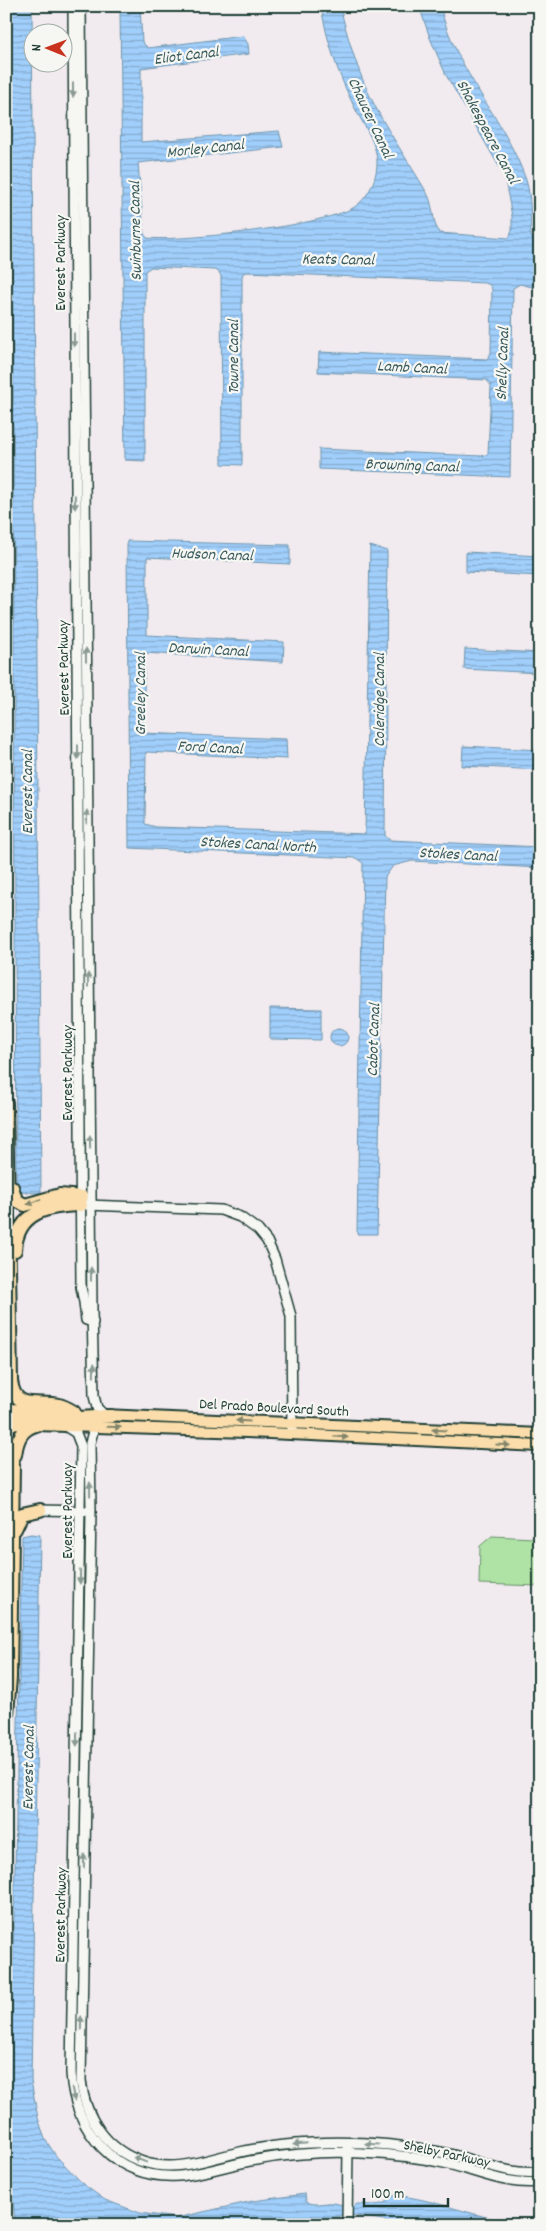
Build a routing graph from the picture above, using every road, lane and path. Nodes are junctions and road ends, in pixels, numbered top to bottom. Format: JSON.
{"nodes":[{"id":1,"x":73,"y":6,"type":"edge"},
{"id":2,"x":82,"y":6,"type":"edge"},
{"id":3,"x":78,"y":111,"type":"junction"},
{"id":4,"x":74,"y":316,"type":"junction"},
{"id":5,"x":84,"y":316,"type":"junction"},
{"id":6,"x":82,"y":725,"type":"junction"},
{"id":7,"x":6,"y":1103,"type":"edge"},
{"id":8,"x":8,"y":1141,"type":"junction"},
{"id":9,"x":84,"y":1203,"type":"junction"},
{"id":10,"x":10,"y":1364,"type":"edge"},
{"id":11,"x":6,"y":1397,"type":"edge"},
{"id":12,"x":6,"y":1409,"type":"edge"},
{"id":13,"x":74,"y":1412,"type":"junction"},
{"id":14,"x":107,"y":1415,"type":"junction"},
{"id":15,"x":292,"y":1423,"type":"junction"},
{"id":16,"x":8,"y":1424,"type":"edge"},
{"id":17,"x":36,"y":1425,"type":"junction"},
{"id":18,"x":65,"y":1426,"type":"junction"},
{"id":19,"x":94,"y":1426,"type":"junction"},
{"id":20,"x":540,"y":1434,"type":"edge"},
{"id":21,"x":292,"y":1435,"type":"junction"},
{"id":22,"x":540,"y":1446,"type":"edge"},
{"id":23,"x":11,"y":1473,"type":"edge"},
{"id":24,"x":40,"y":1510,"type":"junction"},
{"id":25,"x":86,"y":1511,"type":"junction"},
{"id":26,"x":12,"y":1538,"type":"junction"},
{"id":27,"x":82,"y":1707,"type":"junction"},
{"id":28,"x":6,"y":1726,"type":"edge"},
{"id":29,"x":348,"y":2148,"type":"junction"},
{"id":30,"x":202,"y":2161,"type":"junction"},
{"id":31,"x":204,"y":2171,"type":"junction"},
{"id":32,"x":540,"y":2172,"type":"edge"},
{"id":33,"x":540,"y":2182,"type":"edge"},
{"id":34,"x":347,"y":2225,"type":"edge"}],
"edges":[{"from":1,"to":3,"type":"street","name":"Everest Parkway","one_way":true},
{"from":2,"to":3,"type":"street","name":"Everest Parkway"},
{"from":3,"to":4,"type":"street","name":"Everest Parkway"},
{"from":3,"to":5,"type":"street","name":"Everest Parkway"},
{"from":4,"to":5,"type":"street"},
{"from":4,"to":6,"type":"street","name":"Everest Parkway","one_way":true},
{"from":6,"to":5,"type":"street","name":"Everest Parkway","one_way":true},
{"from":6,"to":9,"type":"street","name":"Everest Parkway"},
{"from":7,"to":8,"type":"highway"},
{"from":9,"to":8,"type":"highway","one_way":true},
{"from":8,"to":10,"type":"highway"},
{"from":9,"to":10,"type":"highway"},
{"from":14,"to":9,"type":"street","name":"Everest Parkway","one_way":true},
{"from":9,"to":15,"type":"street"},
{"from":10,"to":11,"type":"highway"},
{"from":10,"to":13,"type":"highway"},
{"from":12,"to":13,"type":"main road","name":"Del Prado Boulevard South"},
{"from":13,"to":14,"type":"main road","name":"Del Prado Boulevard South"},
{"from":15,"to":14,"type":"main road","name":"Del Prado Boulevard South","one_way":true},
{"from":14,"to":16,"type":"highway"},
{"from":20,"to":15,"type":"main road","name":"Del Prado Boulevard South","one_way":true},
{"from":15,"to":21,"type":"street"},
{"from":16,"to":17,"type":"main road","name":"Del Prado Boulevard South"},
{"from":16,"to":23,"type":"highway"},
{"from":17,"to":18,"type":"main road","name":"Del Prado Boulevard South"},
{"from":17,"to":23,"type":"highway"},
{"from":18,"to":19,"type":"main road","name":"Del Prado Boulevard South"},
{"from":18,"to":25,"type":"street","name":"Everest Parkway"},
{"from":19,"to":21,"type":"main road","name":"Del Prado Boulevard South","one_way":true},
{"from":25,"to":19,"type":"street","name":"Everest Parkway","one_way":true},
{"from":21,"to":22,"type":"main road","name":"Del Prado Boulevard South","one_way":true},
{"from":23,"to":24,"type":"highway"},
{"from":23,"to":26,"type":"highway"},
{"from":24,"to":25,"type":"street"},
{"from":24,"to":26,"type":"highway"},
{"from":25,"to":27,"type":"street","name":"Everest Parkway"},
{"from":26,"to":28,"type":"highway"},
{"from":30,"to":27,"type":"street","name":"Everest Parkway","one_way":true},
{"from":27,"to":31,"type":"street","name":"Everest Parkway","one_way":true},
{"from":29,"to":30,"type":"street","name":"Everest Parkway","one_way":true},
{"from":29,"to":31,"type":"street","name":"Everest Parkway"},
{"from":32,"to":29,"type":"street","name":"Shelby Parkway","one_way":true},
{"from":29,"to":33,"type":"street","name":"Shelby Parkway"},
{"from":29,"to":34,"type":"street"},
{"from":30,"to":31,"type":"street"}]}
